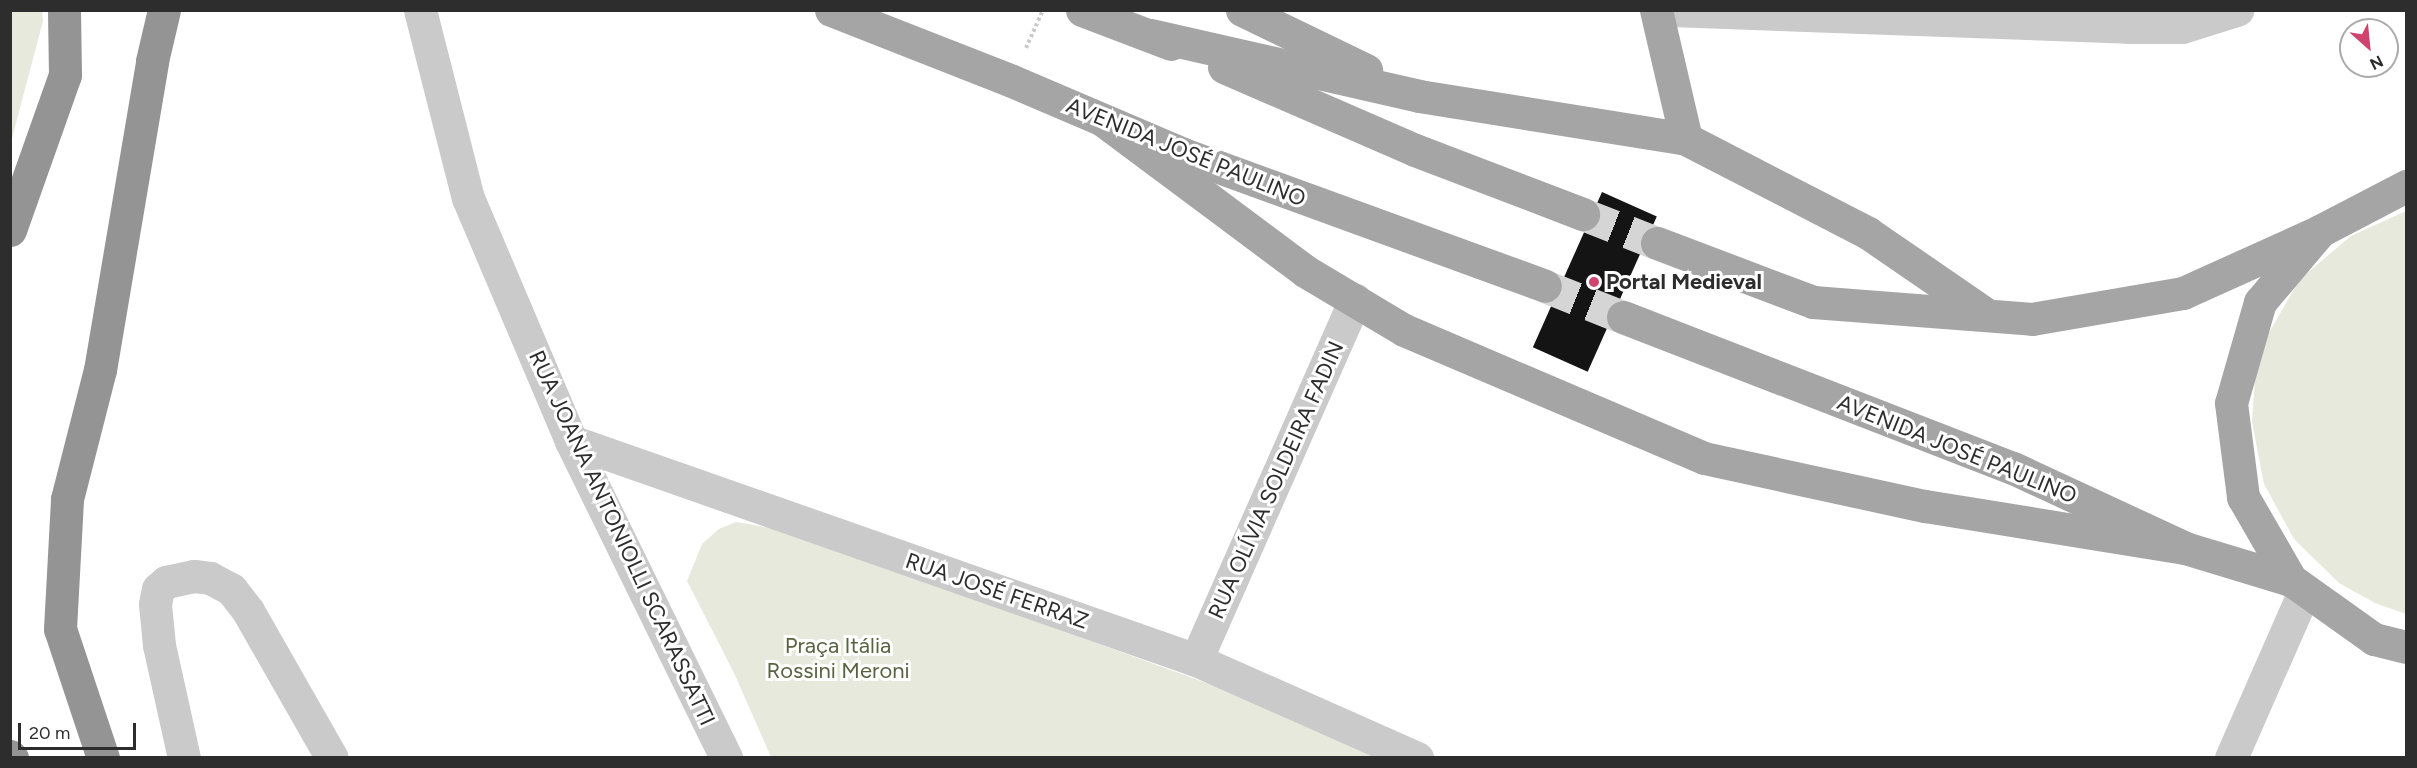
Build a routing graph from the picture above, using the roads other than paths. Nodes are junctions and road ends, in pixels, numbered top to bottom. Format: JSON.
{"nodes":[{"id":1,"x":64,"y":10,"type":"edge"},
{"id":2,"x":164,"y":10,"type":"edge"},
{"id":3,"x":420,"y":10,"type":"edge"},
{"id":4,"x":831,"y":10,"type":"edge"},
{"id":5,"x":1082,"y":10,"type":"edge"},
{"id":6,"x":1242,"y":10,"type":"edge"},
{"id":7,"x":1656,"y":10,"type":"edge"},
{"id":8,"x":1671,"y":10,"type":"edge"},
{"id":9,"x":2236,"y":10,"type":"edge"},
{"id":10,"x":1151,"y":35,"type":"junction"},
{"id":11,"x":1419,"y":96,"type":"junction"},
{"id":12,"x":1104,"y":121,"type":"junction"},
{"id":13,"x":1686,"y":139,"type":"junction"},
{"id":14,"x":2406,"y":186,"type":"edge"},
{"id":15,"x":1583,"y":214,"type":"tunnel mouth"},
{"id":16,"x":10,"y":230,"type":"edge"},
{"id":17,"x":2320,"y":231,"type":"junction"},
{"id":18,"x":1657,"y":243,"type":"tunnel mouth"},
{"id":19,"x":1545,"y":286,"type":"tunnel mouth"},
{"id":20,"x":1355,"y":300,"type":"junction"},
{"id":21,"x":1986,"y":314,"type":"junction"},
{"id":22,"x":1623,"y":317,"type":"tunnel mouth"},
{"id":23,"x":571,"y":441,"type":"junction"},
{"id":24,"x":2185,"y":548,"type":"junction"},
{"id":25,"x":2298,"y":586,"type":"junction"},
{"id":26,"x":2406,"y":647,"type":"edge"},
{"id":27,"x":1196,"y":660,"type":"junction"},
{"id":28,"x":103,"y":758,"type":"edge"},
{"id":29,"x":184,"y":758,"type":"edge"},
{"id":30,"x":332,"y":758,"type":"edge"},
{"id":31,"x":726,"y":758,"type":"edge"},
{"id":32,"x":1417,"y":758,"type":"edge"},
{"id":33,"x":2231,"y":758,"type":"edge"}],
"edges":[{"from":1,"to":16,"type":"highway"},
{"from":2,"to":28,"type":"highway"},
{"from":3,"to":23,"type":"street","name":"RUA JOANA ANTONIOLLI SCARASSATTI"},
{"from":4,"to":12,"type":"main road","name":"AVENIDA JOSÉ PAULINO"},
{"from":5,"to":10,"type":"main road"},
{"from":6,"to":11,"type":"main road"},
{"from":7,"to":13,"type":"main road"},
{"from":8,"to":9,"type":"street"},
{"from":10,"to":11,"type":"main road"},
{"from":10,"to":15,"type":"main road"},
{"from":11,"to":13,"type":"main road"},
{"from":12,"to":19,"type":"main road","name":"AVENIDA JOSÉ PAULINO"},
{"from":12,"to":20,"type":"main road"},
{"from":13,"to":21,"type":"main road"},
{"from":14,"to":17,"type":"main road"},
{"from":17,"to":21,"type":"main road"},
{"from":17,"to":25,"type":"main road"},
{"from":18,"to":21,"type":"main road"},
{"from":20,"to":24,"type":"main road"},
{"from":20,"to":27,"type":"street","name":"RUA OLÍVIA SOLDEIRA FADIN"},
{"from":22,"to":24,"type":"main road","name":"AVENIDA JOSÉ PAULINO"},
{"from":23,"to":27,"type":"street","name":"RUA JOSÉ FERRAZ"},
{"from":23,"to":31,"type":"street","name":"RUA JOANA ANTONIOLLI SCARASSATTI"},
{"from":24,"to":25,"type":"main road","name":"AVENIDA JOSÉ PAULINO"},
{"from":25,"to":26,"type":"main road"},
{"from":25,"to":33,"type":"street"},
{"from":27,"to":32,"type":"street","name":"RUA JOSÉ FERRAZ"},
{"from":29,"to":30,"type":"street"}]}
